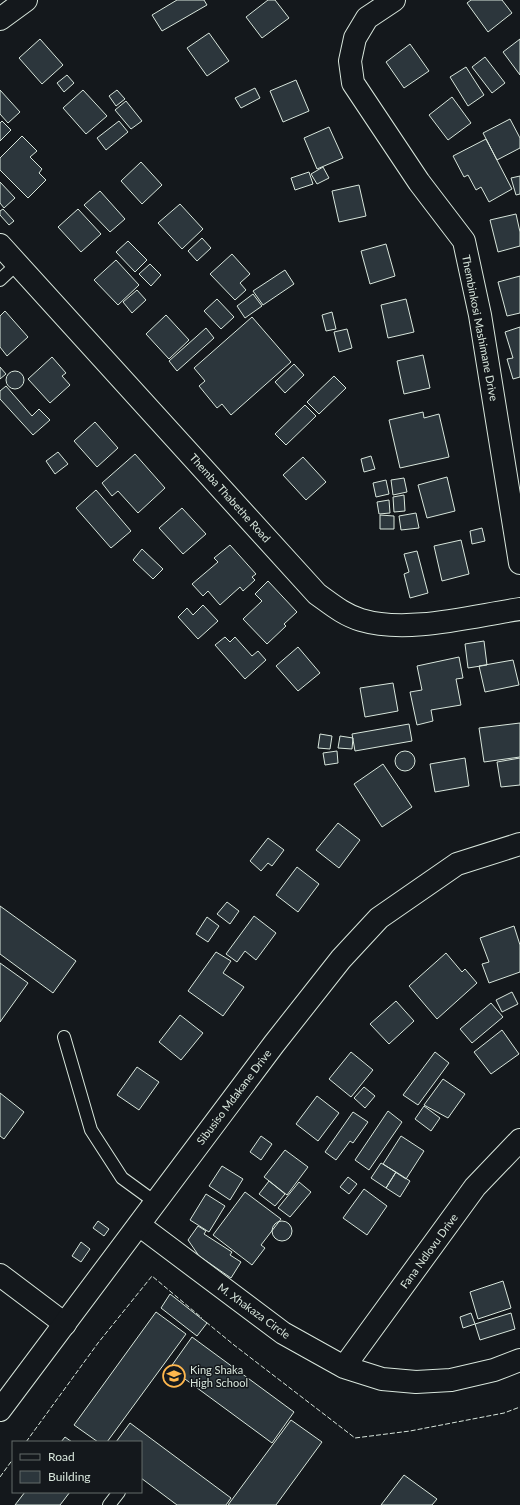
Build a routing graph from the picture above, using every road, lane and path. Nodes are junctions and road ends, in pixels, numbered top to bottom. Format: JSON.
{"nodes":[{"id":1,"x":26,"y":0,"type":"edge"},
{"id":2,"x":394,"y":0,"type":"edge"},
{"id":3,"x":0,"y":20,"type":"edge"},
{"id":4,"x":0,"y":245,"type":"edge"},
{"id":5,"x":17,"y":264,"type":"junction"},
{"id":6,"x":0,"y":280,"type":"edge"},
{"id":7,"x":520,"y":563,"type":"edge"},
{"id":8,"x":520,"y":609,"type":"edge"},
{"id":9,"x":520,"y":844,"type":"edge"},
{"id":10,"x":64,"y":1037,"type":"dead end"},
{"id":11,"x":520,"y":1140,"type":"edge"},
{"id":12,"x":155,"y":1202,"type":"junction"},
{"id":13,"x":139,"y":1225,"type":"junction"},
{"id":14,"x":0,"y":1275,"type":"edge"},
{"id":15,"x":65,"y":1324,"type":"junction"},
{"id":16,"x":520,"y":1360,"type":"edge"},
{"id":17,"x":344,"y":1367,"type":"junction"},
{"id":18,"x":0,"y":1410,"type":"edge"},
{"id":19,"x":118,"y":1493,"type":"edge"},
{"id":20,"x":109,"y":1505,"type":"edge"}],
"edges":[{"from":1,"to":3,"type":"street"},
{"from":2,"to":7,"type":"street","name":"Thembinkosi Mashimane Drive"},
{"from":4,"to":5,"type":"street","name":"Themba Thabethe Road"},
{"from":5,"to":6,"type":"lane"},
{"from":5,"to":8,"type":"street","name":"Themba Thabethe Road"},
{"from":9,"to":12,"type":"street","name":"Sibusiso Mdakane Drive"},
{"from":10,"to":12,"type":"lane"},
{"from":11,"to":17,"type":"street","name":"Fana Ndlovu Drive"},
{"from":12,"to":13,"type":"street","name":"Sibusiso Mdakane Drive"},
{"from":13,"to":15,"type":"street","name":"Sibusiso Mdakane Drive"},
{"from":13,"to":17,"type":"street","name":"M. Xhakaza Circle"},
{"from":14,"to":15,"type":"street"},
{"from":15,"to":18,"type":"street","name":"Sibusiso Mdakane Drive"},
{"from":16,"to":17,"type":"street","name":"M. Xhakaza Circle"},
{"from":19,"to":20,"type":"lane"}]}
